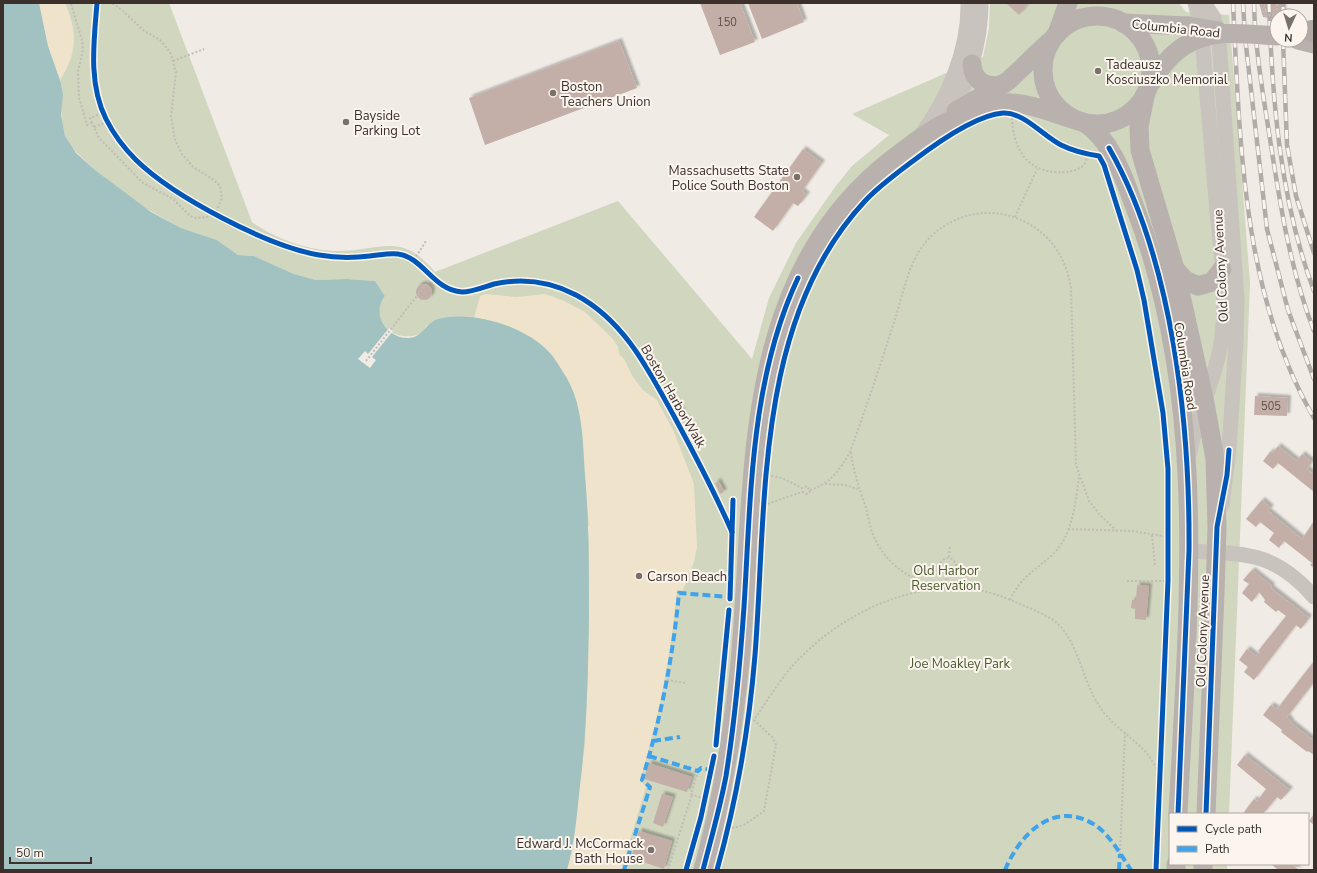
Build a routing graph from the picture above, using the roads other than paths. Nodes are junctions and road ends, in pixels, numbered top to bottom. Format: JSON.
{"nodes":[{"id":1,"x":968,"y":3,"type":"edge"},
{"id":2,"x":981,"y":3,"type":"edge"},
{"id":3,"x":1068,"y":3,"type":"edge"},
{"id":4,"x":1101,"y":3,"type":"edge"},
{"id":5,"x":1195,"y":3,"type":"edge"},
{"id":6,"x":1204,"y":3,"type":"edge"},
{"id":7,"x":1122,"y":22,"type":"junction"},
{"id":8,"x":1189,"y":34,"type":"junction"},
{"id":9,"x":1056,"y":35,"type":"junction"},
{"id":10,"x":1269,"y":36,"type":"edge"},
{"id":11,"x":972,"y":64,"type":"junction"},
{"id":12,"x":1004,"y":84,"type":"junction"},
{"id":13,"x":1147,"y":92,"type":"junction"},
{"id":14,"x":1081,"y":122,"type":"junction"},
{"id":15,"x":944,"y":123,"type":"junction"},
{"id":16,"x":916,"y":141,"type":"junction"},
{"id":17,"x":1222,"y":268,"type":"junction"},
{"id":18,"x":1175,"y":269,"type":"junction"},
{"id":19,"x":1205,"y":403,"type":"junction"},
{"id":20,"x":1188,"y":477,"type":"junction"},
{"id":21,"x":1216,"y":527,"type":"junction"},
{"id":22,"x":1189,"y":551,"type":"junction"},
{"id":23,"x":1216,"y":552,"type":"junction"},
{"id":24,"x":1314,"y":597,"type":"edge"},
{"id":25,"x":1178,"y":813,"type":"edge"},
{"id":26,"x":1206,"y":813,"type":"edge"},
{"id":27,"x":702,"y":870,"type":"edge"}],
"edges":[{"from":1,"to":16,"type":"street"},
{"from":2,"to":11,"type":"street"},
{"from":3,"to":9,"type":"main road"},
{"from":4,"to":7,"type":"main road"},
{"from":5,"to":17,"type":"street","name":"Old Colony Avenue"},
{"from":6,"to":21,"type":"street","name":"Old Colony Avenue"},
{"from":7,"to":8,"type":"main road","name":"Columbia Road"},
{"from":7,"to":9,"type":"main road"},
{"from":7,"to":13,"type":"main road"},
{"from":8,"to":10,"type":"main road","name":"Columbia Road","bridge":true},
{"from":8,"to":13,"type":"main road","name":"Columbia Road"},
{"from":9,"to":12,"type":"main road"},
{"from":9,"to":14,"type":"main road"},
{"from":11,"to":12,"type":"main road"},
{"from":11,"to":15,"type":"street"},
{"from":12,"to":15,"type":"main road"},
{"from":13,"to":14,"type":"main road"},
{"from":13,"to":18,"type":"main road","name":"Columbia Road"},
{"from":14,"to":15,"type":"main road"},
{"from":14,"to":20,"type":"main road","name":"Columbia Road"},
{"from":15,"to":16,"type":"main road"},
{"from":16,"to":27,"type":"main road"},
{"from":17,"to":18,"type":"main road"},
{"from":17,"to":19,"type":"street","name":"Old Colony Avenue"},
{"from":18,"to":19,"type":"main road","name":"Columbia Road"},
{"from":19,"to":20,"type":"street","name":"Old Colony Avenue"},
{"from":19,"to":21,"type":"main road","name":"Columbia Road"},
{"from":20,"to":22,"type":"main road","name":"Old Colony Avenue"},
{"from":21,"to":23,"type":"main road","name":"Old Colony Avenue"},
{"from":22,"to":23,"type":"street"},
{"from":22,"to":25,"type":"main road","name":"Old Colony Avenue"},
{"from":23,"to":24,"type":"street"},
{"from":23,"to":26,"type":"main road","name":"Old Colony Avenue"}]}
